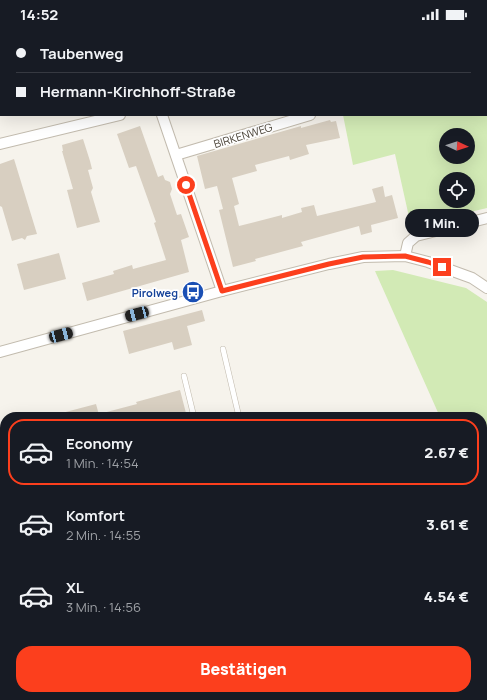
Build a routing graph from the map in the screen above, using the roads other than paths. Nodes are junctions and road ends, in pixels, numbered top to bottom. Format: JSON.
{"nodes":[{"id":1,"x":116,"y":116,"type":"edge"},
{"id":2,"x":162,"y":116,"type":"edge"},
{"id":3,"x":307,"y":116,"type":"edge"},
{"id":4,"x":0,"y":144,"type":"edge"},
{"id":5,"x":176,"y":155,"type":"junction"},
{"id":6,"x":487,"y":218,"type":"edge"},
{"id":7,"x":405,"y":256,"type":"junction"},
{"id":8,"x":487,"y":288,"type":"edge"},
{"id":9,"x":222,"y":291,"type":"junction"},
{"id":10,"x":223,"y":349,"type":"dead end"},
{"id":11,"x":0,"y":352,"type":"edge"},
{"id":12,"x":184,"y":376,"type":"dead end"},
{"id":13,"x":193,"y":412,"type":"edge"},
{"id":14,"x":238,"y":412,"type":"edge"}],
"edges":[{"from":1,"to":4,"type":"street"},
{"from":2,"to":5,"type":"street"},
{"from":3,"to":5,"type":"street","name":"BIRKENWEG"},
{"from":5,"to":9,"type":"street"},
{"from":6,"to":7,"type":"street"},
{"from":7,"to":8,"type":"street"},
{"from":7,"to":9,"type":"street"},
{"from":9,"to":11,"type":"street"},
{"from":10,"to":14,"type":"lane"},
{"from":12,"to":13,"type":"lane"}]}
